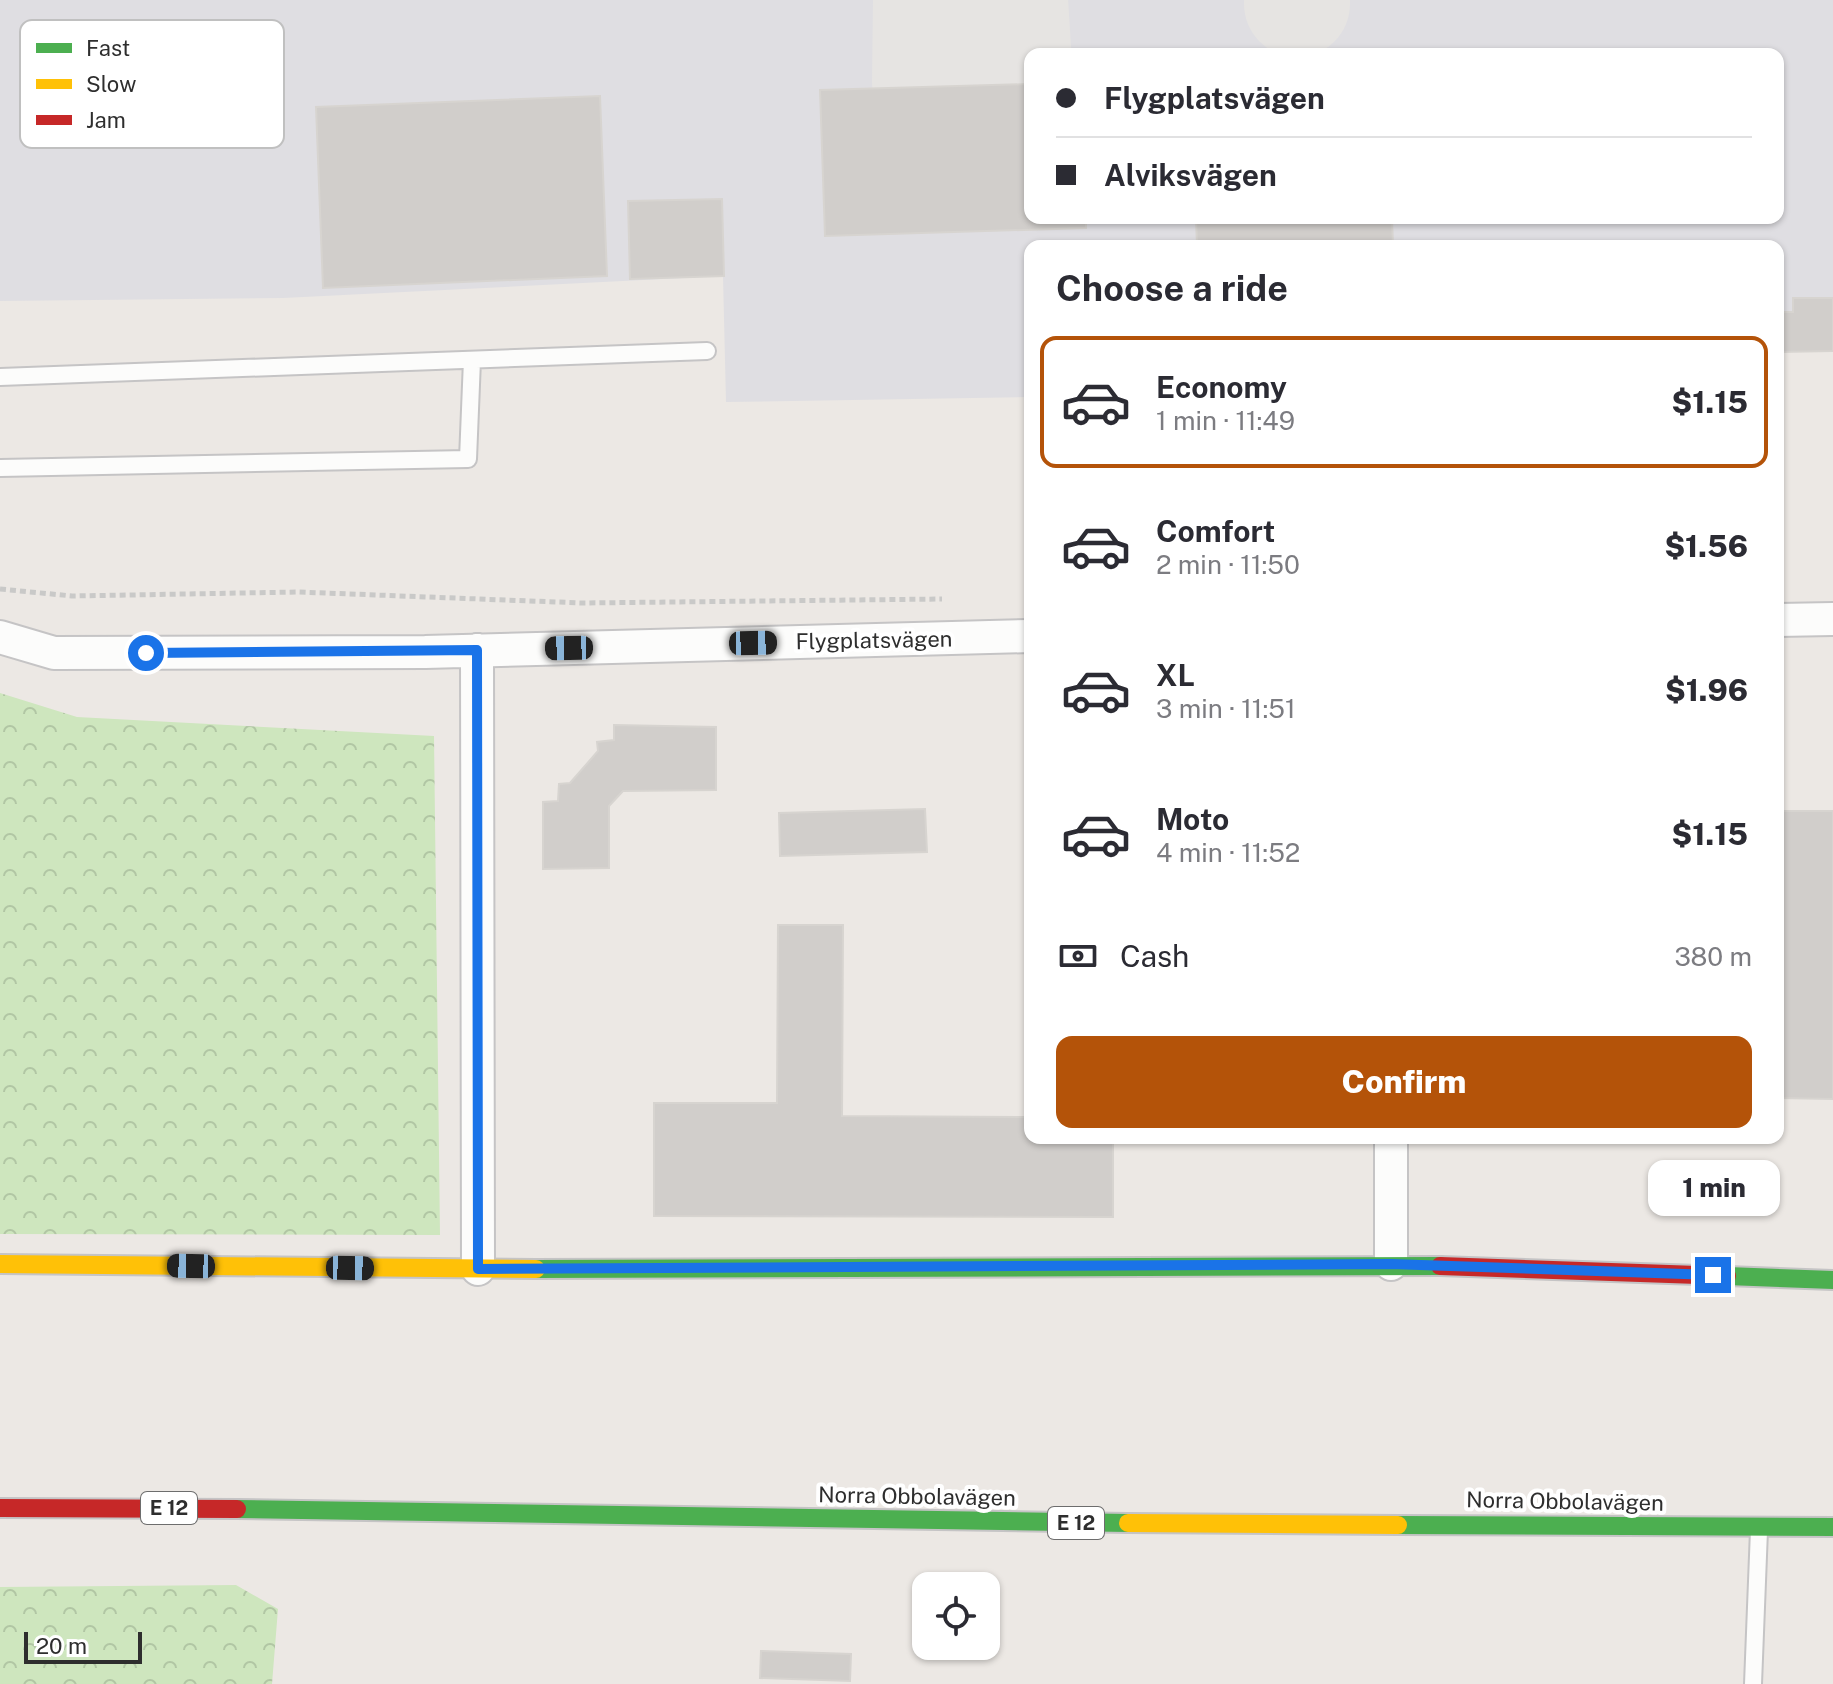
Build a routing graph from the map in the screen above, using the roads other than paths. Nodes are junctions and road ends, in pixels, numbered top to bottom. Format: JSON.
{"nodes":[{"id":1,"x":707,"y":351,"type":"dead end"},
{"id":2,"x":472,"y":360,"type":"junction"},
{"id":3,"x":0,"y":377,"type":"edge"},
{"id":4,"x":0,"y":468,"type":"edge"},
{"id":5,"x":1833,"y":619,"type":"edge"},
{"id":6,"x":1784,"y":620,"type":"edge"},
{"id":7,"x":1024,"y":636,"type":"edge"},
{"id":8,"x":0,"y":637,"type":"edge"},
{"id":9,"x":477,"y":650,"type":"junction"},
{"id":10,"x":1391,"y":1144,"type":"edge"},
{"id":11,"x":0,"y":1264,"type":"edge"},
{"id":12,"x":1391,"y":1264,"type":"junction"},
{"id":13,"x":478,"y":1269,"type":"junction"},
{"id":14,"x":1833,"y":1280,"type":"edge"},
{"id":15,"x":0,"y":1508,"type":"edge"},
{"id":16,"x":1833,"y":1527,"type":"edge"},
{"id":17,"x":1759,"y":1528,"type":"junction"},
{"id":18,"x":1753,"y":1684,"type":"edge"}],
"edges":[{"from":1,"to":2,"type":"lane"},
{"from":2,"to":3,"type":"lane"},
{"from":2,"to":4,"type":"lane"},
{"from":5,"to":6,"type":"street"},
{"from":7,"to":9,"type":"street","name":"Flygplatsvägen"},
{"from":8,"to":9,"type":"street","name":"Flygplatsvägen"},
{"from":9,"to":13,"type":"street"},
{"from":10,"to":12,"type":"street"},
{"from":11,"to":13,"type":"main road"},
{"from":12,"to":13,"type":"main road"},
{"from":12,"to":14,"type":"main road"},
{"from":15,"to":17,"type":"main road","name":"Norra Obbolavägen","number":"E 12"},
{"from":16,"to":17,"type":"main road","name":"Norra Obbolavägen","number":"E 12"},
{"from":17,"to":18,"type":"lane"}]}
